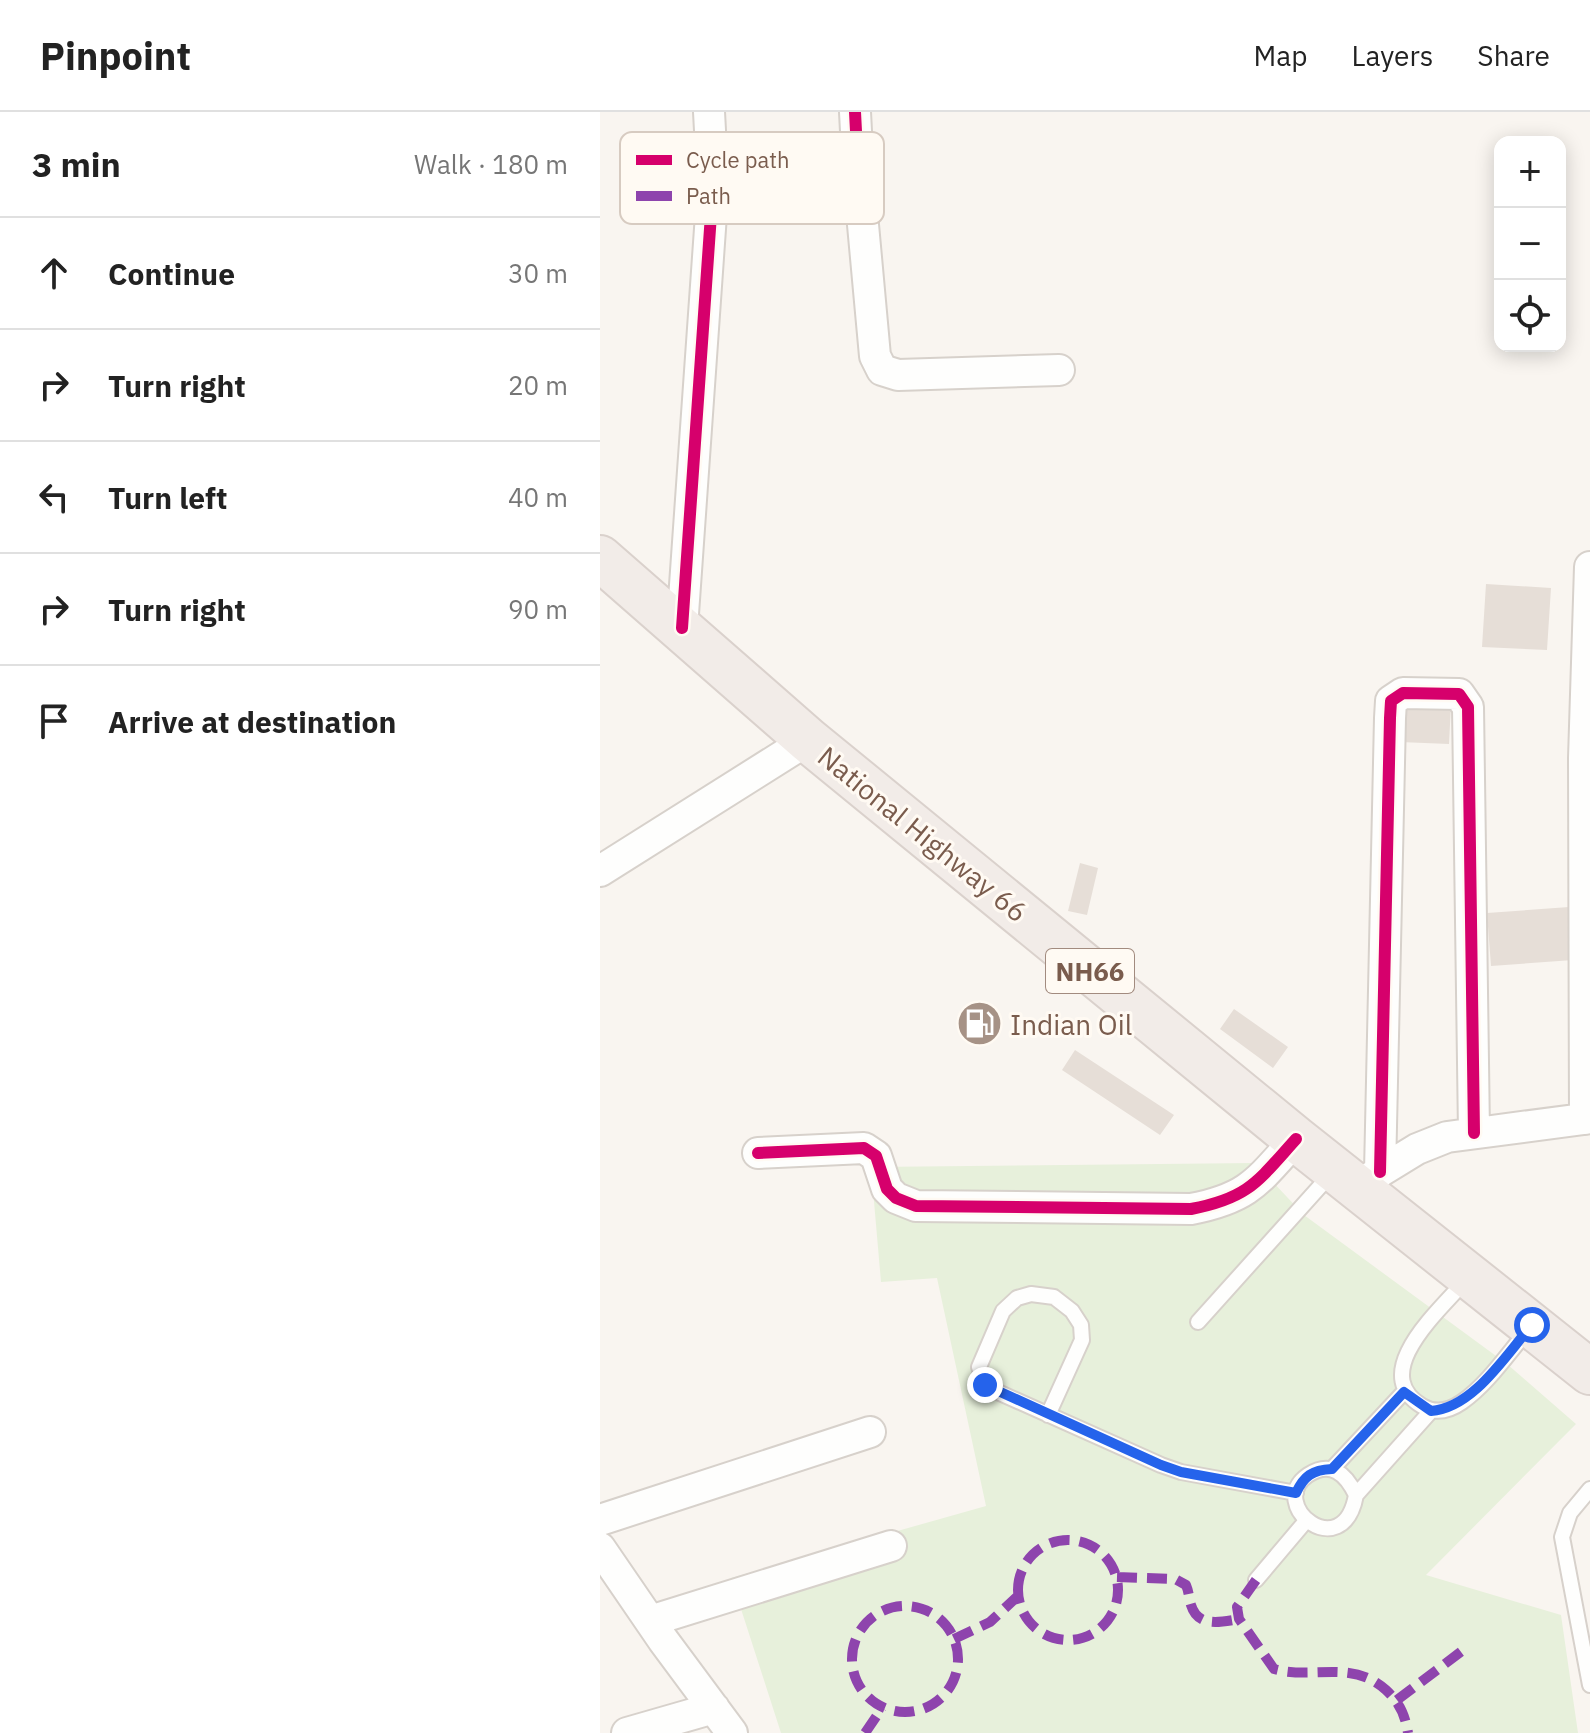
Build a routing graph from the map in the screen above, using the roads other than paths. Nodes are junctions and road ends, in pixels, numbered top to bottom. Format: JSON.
{"nodes":[{"id":1,"x":709,"y":112,"type":"edge"},
{"id":2,"x":855,"y":112,"type":"edge"},
{"id":3,"x":710,"y":132,"type":"edge"},
{"id":4,"x":856,"y":132,"type":"edge"},
{"id":5,"x":710,"y":224,"type":"edge"},
{"id":6,"x":863,"y":224,"type":"edge"},
{"id":7,"x":1059,"y":370,"type":"dead end"},
{"id":8,"x":600,"y":558,"type":"edge"},
{"id":9,"x":1590,"y":567,"type":"edge"},
{"id":10,"x":682,"y":628,"type":"junction"},
{"id":11,"x":808,"y":740,"type":"junction"},
{"id":12,"x":600,"y":871,"type":"edge"},
{"id":13,"x":1587,"y":1119,"type":"edge"},
{"id":14,"x":1474,"y":1133,"type":"junction"},
{"id":15,"x":1296,"y":1139,"type":"junction"},
{"id":16,"x":758,"y":1153,"type":"dead end"},
{"id":17,"x":1357,"y":1176,"type":"junction"},
{"id":18,"x":1470,"y":1275,"type":"junction"},
{"id":19,"x":1198,"y":1322,"type":"dead end"},
{"id":20,"x":1532,"y":1325,"type":"junction"},
{"id":21,"x":1590,"y":1372,"type":"edge"},
{"id":22,"x":1404,"y":1392,"type":"junction"},
{"id":23,"x":1431,"y":1411,"type":"junction"},
{"id":24,"x":1048,"y":1415,"type":"junction"},
{"id":25,"x":870,"y":1432,"type":"dead end"},
{"id":26,"x":1332,"y":1469,"type":"junction"},
{"id":27,"x":1590,"y":1489,"type":"edge"},
{"id":28,"x":1296,"y":1493,"type":"junction"},
{"id":29,"x":1356,"y":1495,"type":"junction"},
{"id":30,"x":600,"y":1520,"type":"edge"},
{"id":31,"x":1305,"y":1522,"type":"junction"},
{"id":32,"x":891,"y":1546,"type":"dead end"},
{"id":33,"x":600,"y":1548,"type":"edge"},
{"id":34,"x":1256,"y":1580,"type":"dead end"},
{"id":35,"x":650,"y":1621,"type":"junction"},
{"id":36,"x":1590,"y":1685,"type":"edge"},
{"id":37,"x":714,"y":1708,"type":"junction"},
{"id":38,"x":627,"y":1733,"type":"edge"},
{"id":39,"x":732,"y":1733,"type":"edge"}],
"edges":[{"from":1,"to":3,"type":"street"},
{"from":2,"to":4,"type":"street"},
{"from":5,"to":10,"type":"street"},
{"from":6,"to":7,"type":"street"},
{"from":8,"to":10,"type":"highway","name":"National Highway 66","number":"NH66"},
{"from":9,"to":13,"type":"street"},
{"from":10,"to":11,"type":"highway","name":"National Highway 66","number":"NH66"},
{"from":11,"to":12,"type":"street"},
{"from":11,"to":15,"type":"highway","name":"National Highway 66","number":"NH66"},
{"from":13,"to":14,"type":"street"},
{"from":14,"to":17,"type":"street"},
{"from":14,"to":17,"type":"street"},
{"from":15,"to":16,"type":"street"},
{"from":15,"to":17,"type":"highway","name":"National Highway 66","number":"NH66"},
{"from":17,"to":18,"type":"highway","name":"National Highway 66","number":"NH66"},
{"from":17,"to":19,"type":"lane"},
{"from":18,"to":20,"type":"highway","name":"National Highway 66","number":"NH66"},
{"from":18,"to":22,"type":"lane"},
{"from":20,"to":21,"type":"highway","name":"National Highway 66","number":"NH66"},
{"from":20,"to":23,"type":"lane"},
{"from":22,"to":23,"type":"lane"},
{"from":22,"to":26,"type":"lane"},
{"from":23,"to":29,"type":"lane"},
{"from":24,"to":24,"type":"lane"},
{"from":24,"to":28,"type":"lane"},
{"from":25,"to":30,"type":"street"},
{"from":26,"to":28,"type":"lane"},
{"from":26,"to":29,"type":"lane"},
{"from":27,"to":36,"type":"lane"},
{"from":28,"to":31,"type":"lane"},
{"from":29,"to":31,"type":"lane"},
{"from":31,"to":34,"type":"lane"},
{"from":32,"to":35,"type":"street"},
{"from":33,"to":35,"type":"street"},
{"from":35,"to":37,"type":"street"},
{"from":37,"to":38,"type":"street"},
{"from":37,"to":39,"type":"street"}]}
